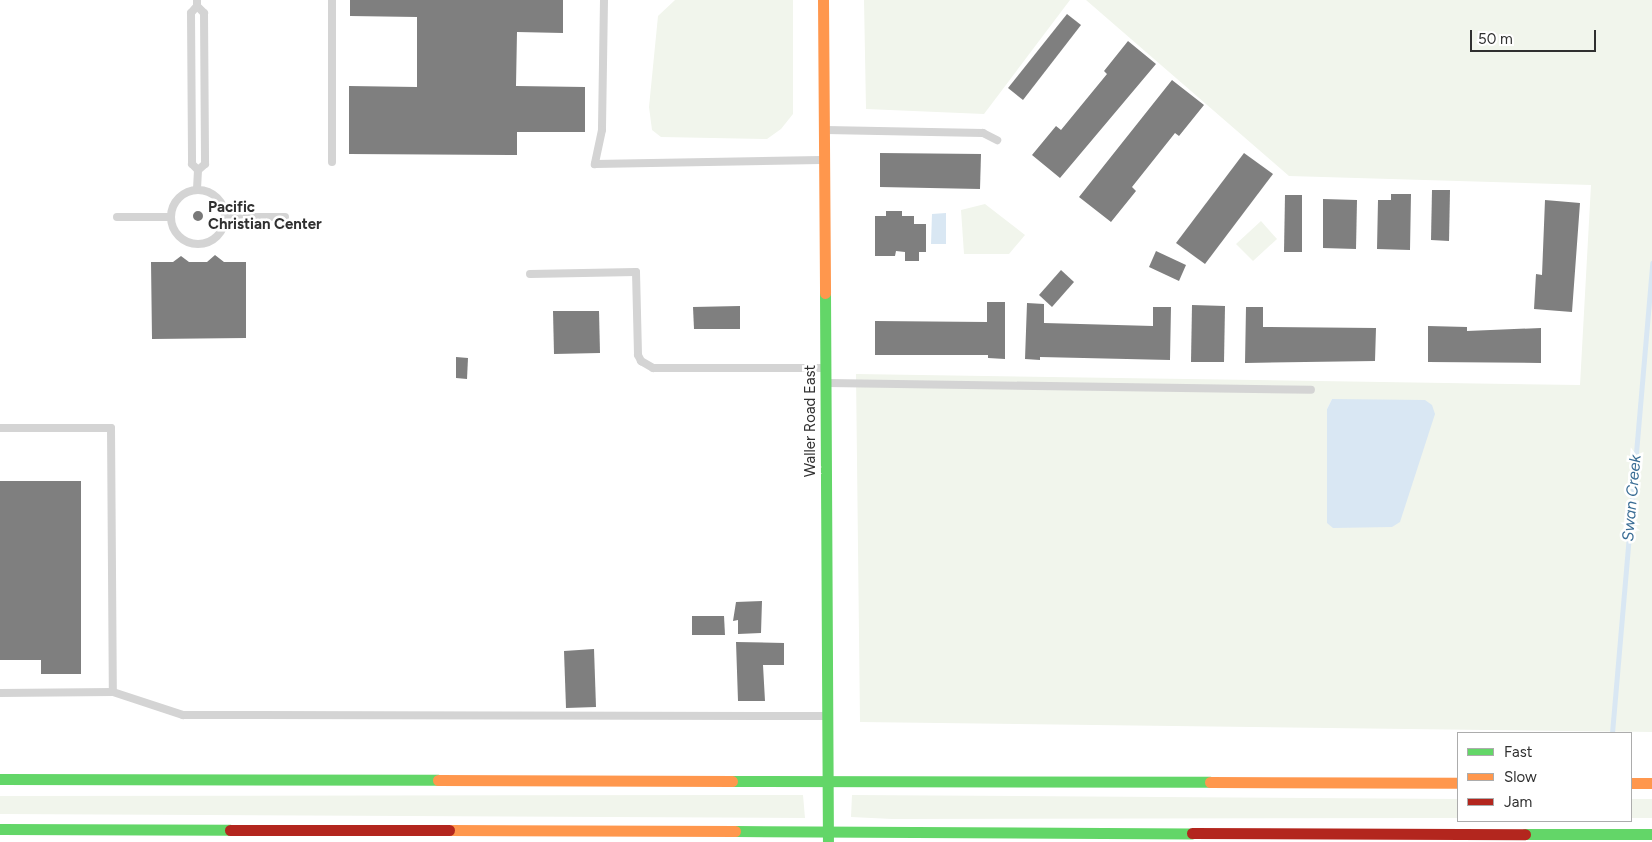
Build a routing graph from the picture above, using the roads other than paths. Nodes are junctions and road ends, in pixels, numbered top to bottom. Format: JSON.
{"nodes":[{"id":1,"x":332,"y":0,"type":"edge"},
{"id":2,"x":604,"y":0,"type":"edge"},
{"id":3,"x":823,"y":0,"type":"edge"},
{"id":4,"x":197,"y":3,"type":"edge"},
{"id":5,"x":824,"y":130,"type":"junction"},
{"id":6,"x":997,"y":140,"type":"dead end"},
{"id":7,"x":824,"y":160,"type":"junction"},
{"id":8,"x":332,"y":162,"type":"dead end"},
{"id":9,"x":198,"y":170,"type":"junction"},
{"id":10,"x":197,"y":190,"type":"junction"},
{"id":11,"x":117,"y":217,"type":"dead end"},
{"id":12,"x":170,"y":217,"type":"junction"},
{"id":13,"x":225,"y":217,"type":"junction"},
{"id":14,"x":285,"y":217,"type":"dead end"},
{"id":15,"x":530,"y":274,"type":"dead end"},
{"id":16,"x":826,"y":368,"type":"junction"},
{"id":17,"x":826,"y":383,"type":"junction"},
{"id":18,"x":1311,"y":390,"type":"dead end"},
{"id":19,"x":0,"y":428,"type":"edge"},
{"id":20,"x":113,"y":692,"type":"junction"},
{"id":21,"x":0,"y":693,"type":"edge"},
{"id":22,"x":827,"y":716,"type":"junction"},
{"id":23,"x":0,"y":779,"type":"edge"},
{"id":24,"x":1457,"y":783,"type":"edge"},
{"id":25,"x":1632,"y":783,"type":"edge"},
{"id":26,"x":1652,"y":783,"type":"edge"},
{"id":27,"x":0,"y":829,"type":"edge"},
{"id":28,"x":1652,"y":834,"type":"edge"},
{"id":29,"x":828,"y":842,"type":"edge"}],
"edges":[{"from":1,"to":8,"type":"lane"},
{"from":2,"to":7,"type":"lane"},
{"from":3,"to":5,"type":"main road","name":"Waller Road East"},
{"from":4,"to":9,"type":"lane"},
{"from":4,"to":9,"type":"lane"},
{"from":5,"to":6,"type":"lane"},
{"from":5,"to":7,"type":"main road","name":"Waller Road East"},
{"from":7,"to":16,"type":"main road","name":"Waller Road East"},
{"from":9,"to":10,"type":"lane"},
{"from":10,"to":12,"type":"lane"},
{"from":10,"to":13,"type":"lane"},
{"from":11,"to":12,"type":"lane"},
{"from":12,"to":13,"type":"lane"},
{"from":13,"to":14,"type":"lane"},
{"from":15,"to":16,"type":"lane"},
{"from":16,"to":17,"type":"main road","name":"Waller Road East"},
{"from":17,"to":18,"type":"lane"},
{"from":17,"to":22,"type":"main road","name":"Waller Road East"},
{"from":19,"to":20,"type":"lane"},
{"from":20,"to":21,"type":"lane"},
{"from":20,"to":22,"type":"lane"},
{"from":22,"to":29,"type":"main road","name":"Waller Road East"},
{"from":23,"to":24,"type":"main road"},
{"from":25,"to":26,"type":"main road"},
{"from":27,"to":28,"type":"main road"}]}
